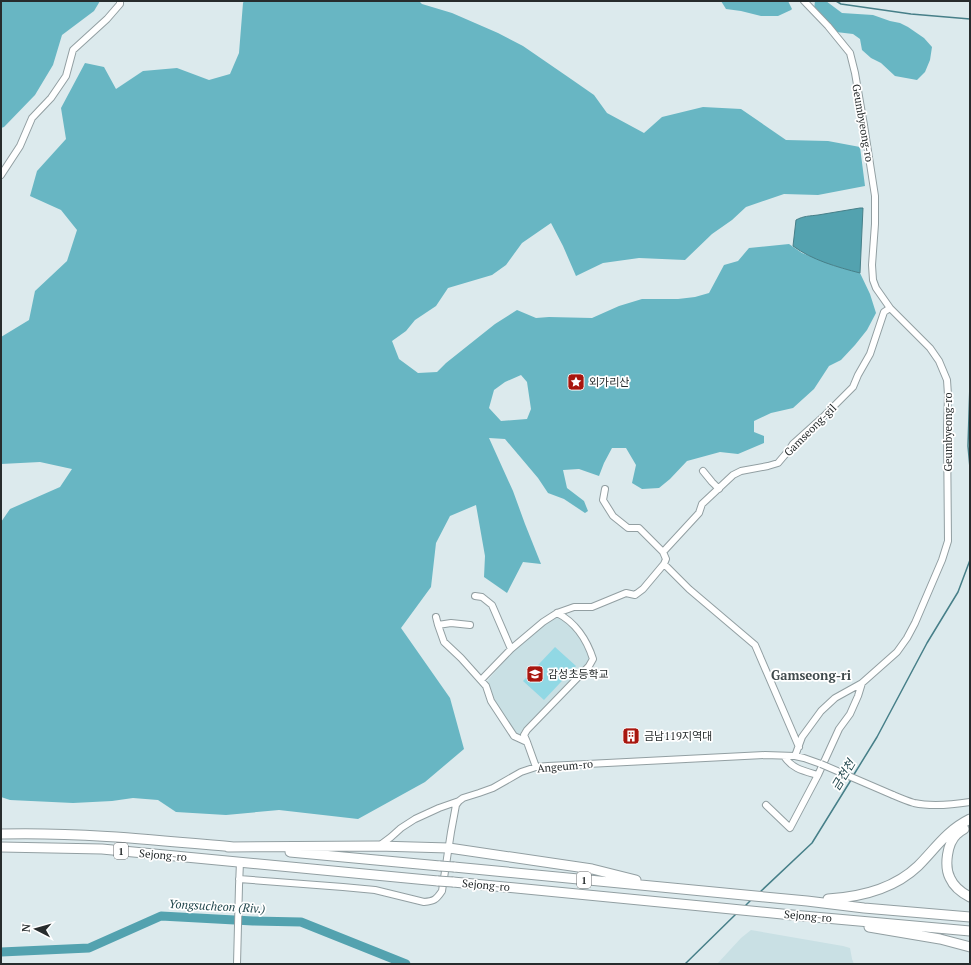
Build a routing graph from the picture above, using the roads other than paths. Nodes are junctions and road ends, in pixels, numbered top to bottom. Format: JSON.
{"nodes":[{"id":1,"x":120,"y":1,"type":"edge"},
{"id":2,"x":804,"y":1,"type":"edge"},
{"id":3,"x":1,"y":175,"type":"edge"},
{"id":4,"x":890,"y":308,"type":"junction"},
{"id":5,"x":703,"y":471,"type":"dead end"},
{"id":6,"x":605,"y":489,"type":"dead end"},
{"id":7,"x":719,"y":489,"type":"junction"},
{"id":8,"x":663,"y":552,"type":"junction"},
{"id":9,"x":664,"y":564,"type":"junction"},
{"id":10,"x":475,"y":596,"type":"dead end"},
{"id":11,"x":557,"y":613,"type":"junction"},
{"id":12,"x":436,"y":617,"type":"dead end"},
{"id":13,"x":438,"y":625,"type":"junction"},
{"id":14,"x":470,"y":625,"type":"dead end"},
{"id":15,"x":510,"y":649,"type":"junction"},
{"id":16,"x":481,"y":680,"type":"junction"},
{"id":17,"x":862,"y":683,"type":"junction"},
{"id":18,"x":527,"y":742,"type":"junction"},
{"id":19,"x":799,"y":747,"type":"junction"},
{"id":20,"x":784,"y":756,"type":"junction"},
{"id":21,"x":795,"y":756,"type":"junction"},
{"id":22,"x":536,"y":767,"type":"junction"},
{"id":23,"x":818,"y":775,"type":"junction"},
{"id":24,"x":459,"y":801,"type":"junction"},
{"id":25,"x":970,"y":802,"type":"edge"},
{"id":26,"x":766,"y":805,"type":"dead end"},
{"id":27,"x":970,"y":819,"type":"edge"},
{"id":28,"x":970,"y":825,"type":"edge"},
{"id":29,"x":1,"y":834,"type":"edge"},
{"id":30,"x":378,"y":846,"type":"junction"},
{"id":31,"x":1,"y":847,"type":"edge"},
{"id":32,"x":228,"y":847,"type":"junction"},
{"id":33,"x":449,"y":848,"type":"junction"},
{"id":34,"x":240,"y":862,"type":"junction"},
{"id":35,"x":239,"y":879,"type":"junction"},
{"id":36,"x":665,"y":887,"type":"junction"},
{"id":37,"x":970,"y":897,"type":"edge"},
{"id":38,"x":807,"y":901,"type":"junction"},
{"id":39,"x":817,"y":917,"type":"junction"},
{"id":40,"x":970,"y":917,"type":"edge"},
{"id":41,"x":970,"y":931,"type":"edge"},
{"id":42,"x":970,"y":947,"type":"edge"},
{"id":43,"x":237,"y":964,"type":"edge"}],
"edges":[{"from":1,"to":3,"type":"street"},
{"from":2,"to":4,"type":"street","name":"Geumbyeong-ro"},
{"from":4,"to":7,"type":"street","name":"Gamseong-gil"},
{"from":4,"to":17,"type":"street","name":"Geumbyeong-ro"},
{"from":5,"to":7,"type":"street"},
{"from":6,"to":8,"type":"street"},
{"from":7,"to":8,"type":"street","name":"Gamseong-gil"},
{"from":8,"to":9,"type":"street"},
{"from":9,"to":11,"type":"street"},
{"from":9,"to":19,"type":"street"},
{"from":10,"to":15,"type":"street"},
{"from":11,"to":15,"type":"street"},
{"from":11,"to":18,"type":"street"},
{"from":12,"to":13,"type":"street"},
{"from":13,"to":14,"type":"street"},
{"from":13,"to":16,"type":"street"},
{"from":15,"to":16,"type":"street"},
{"from":16,"to":18,"type":"street"},
{"from":17,"to":19,"type":"street","name":"Geumbyeong-ro"},
{"from":17,"to":23,"type":"street"},
{"from":18,"to":22,"type":"street"},
{"from":19,"to":21,"type":"street","name":"Geumbyeong-ro"},
{"from":20,"to":21,"type":"street","name":"Angeum-ro"},
{"from":20,"to":22,"type":"street","name":"Angeum-ro"},
{"from":20,"to":23,"type":"street"},
{"from":21,"to":25,"type":"street","name":"Angeum-ro","bridge":true},
{"from":22,"to":24,"type":"street","name":"Angeum-ro"},
{"from":23,"to":26,"type":"street"},
{"from":24,"to":30,"type":"street","name":"Angeum-ro"},
{"from":24,"to":33,"type":"street"},
{"from":27,"to":38,"type":"highway","number":"1"},
{"from":28,"to":37,"type":"highway"},
{"from":29,"to":32,"type":"highway","name":"Sejong-ro","number":"1"},
{"from":30,"to":32,"type":"highway"},
{"from":30,"to":33,"type":"highway"},
{"from":31,"to":34,"type":"highway","name":"Sejong-ro","number":"1"},
{"from":32,"to":36,"type":"highway","name":"Sejong-ro","number":"1","bridge":true},
{"from":33,"to":35,"type":"street"},
{"from":33,"to":36,"type":"highway"},
{"from":34,"to":35,"type":"street"},
{"from":34,"to":39,"type":"highway","name":"Sejong-ro","number":"1","bridge":true},
{"from":35,"to":43,"type":"street"},
{"from":36,"to":38,"type":"highway","name":"Sejong-ro","number":"1"},
{"from":38,"to":40,"type":"highway","name":"Sejong-ro"},
{"from":39,"to":41,"type":"highway","name":"Sejong-ro"},
{"from":39,"to":42,"type":"highway","number":"1"}]}
